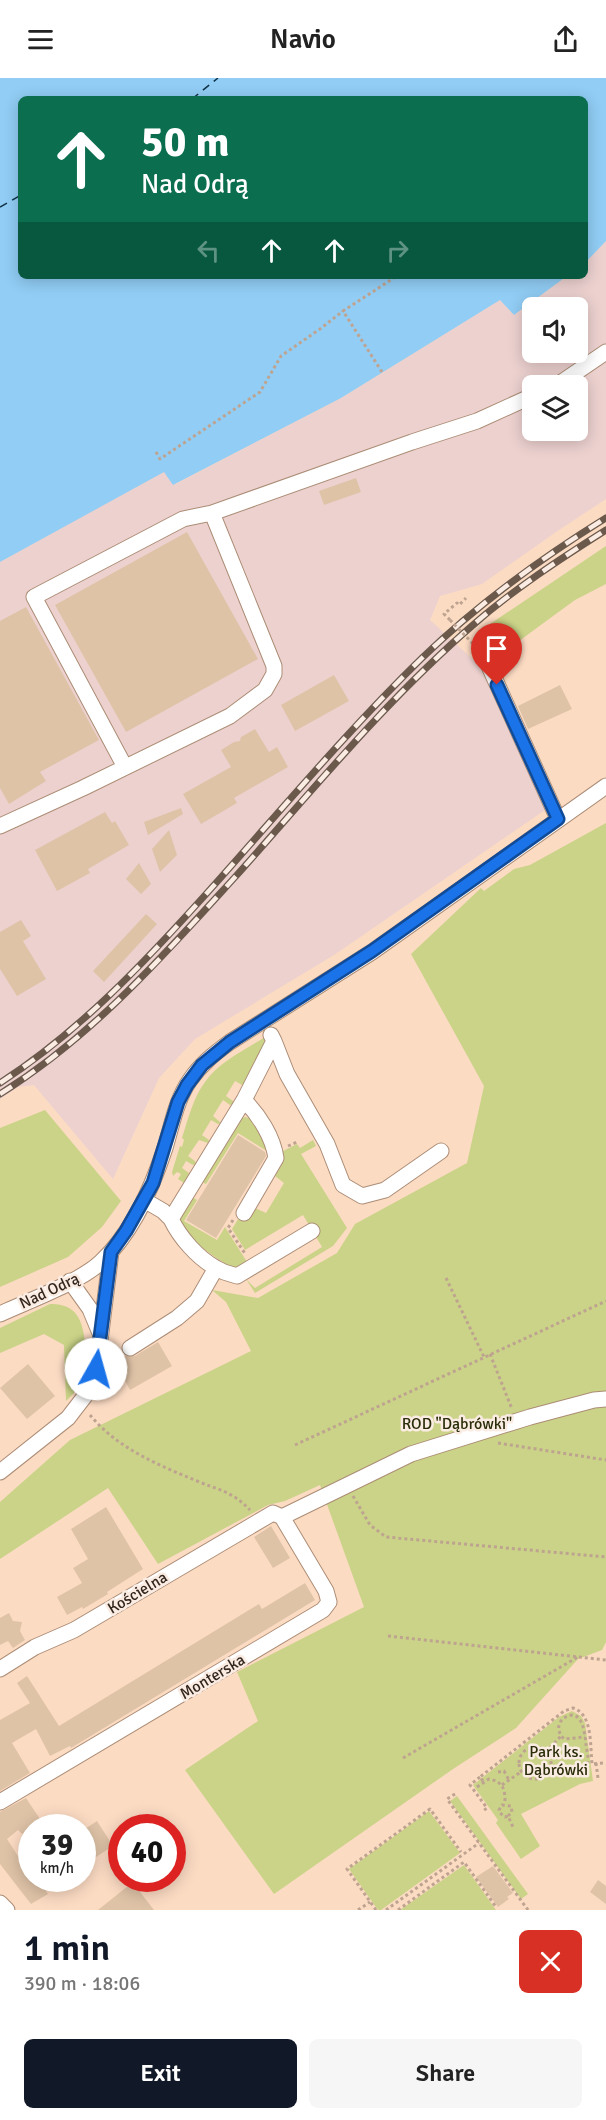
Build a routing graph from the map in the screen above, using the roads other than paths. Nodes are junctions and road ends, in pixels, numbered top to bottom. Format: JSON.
{"nodes":[{"id":1,"x":606,"y":352,"type":"edge"},
{"id":2,"x":572,"y":375,"type":"edge"},
{"id":3,"x":522,"y":401,"type":"edge"},
{"id":4,"x":212,"y":513,"type":"junction"},
{"id":5,"x":484,"y":658,"type":"road end"},
{"id":6,"x":125,"y":767,"type":"junction"},
{"id":7,"x":606,"y":786,"type":"edge"},
{"id":8,"x":558,"y":819,"type":"junction"},
{"id":9,"x":0,"y":826,"type":"edge"},
{"id":10,"x":263,"y":1021,"type":"junction"},
{"id":11,"x":274,"y":1041,"type":"junction"},
{"id":12,"x":244,"y":1100,"type":"junction"},
{"id":13,"x":441,"y":1151,"type":"dead end"},
{"id":14,"x":144,"y":1200,"type":"junction"},
{"id":15,"x":244,"y":1213,"type":"dead end"},
{"id":16,"x":171,"y":1219,"type":"junction"},
{"id":17,"x":312,"y":1231,"type":"dead end"},
{"id":18,"x":111,"y":1252,"type":"junction"},
{"id":19,"x":216,"y":1268,"type":"junction"},
{"id":20,"x":70,"y":1281,"type":"junction"},
{"id":21,"x":0,"y":1314,"type":"edge"},
{"id":22,"x":100,"y":1339,"type":"junction"},
{"id":23,"x":129,"y":1348,"type":"dead end"},
{"id":24,"x":606,"y":1400,"type":"edge"},
{"id":25,"x":0,"y":1472,"type":"edge"},
{"id":26,"x":272,"y":1517,"type":"junction"},
{"id":27,"x":0,"y":1669,"type":"edge"},
{"id":28,"x":0,"y":1802,"type":"edge"},
{"id":29,"x":0,"y":1902,"type":"edge"},
{"id":30,"x":7,"y":1910,"type":"edge"}],
"edges":[{"from":1,"to":2,"type":"street"},
{"from":3,"to":4,"type":"street"},
{"from":4,"to":6,"type":"street"},
{"from":4,"to":6,"type":"street"},
{"from":5,"to":8,"type":"street"},
{"from":6,"to":9,"type":"street"},
{"from":7,"to":8,"type":"street","name":"Nad Odrą"},
{"from":8,"to":10,"type":"street","name":"Nad Odrą"},
{"from":10,"to":11,"type":"street"},
{"from":10,"to":14,"type":"street","name":"Nad Odrą"},
{"from":11,"to":12,"type":"street"},
{"from":11,"to":13,"type":"street"},
{"from":12,"to":15,"type":"street"},
{"from":12,"to":16,"type":"street"},
{"from":14,"to":16,"type":"street"},
{"from":14,"to":18,"type":"street","name":"Nad Odrą"},
{"from":16,"to":19,"type":"street"},
{"from":17,"to":19,"type":"street"},
{"from":18,"to":20,"type":"street","name":"Nad Odrą"},
{"from":18,"to":22,"type":"street"},
{"from":19,"to":23,"type":"street"},
{"from":20,"to":21,"type":"street","name":"Nad Odrą"},
{"from":20,"to":22,"type":"street"},
{"from":22,"to":25,"type":"street"},
{"from":24,"to":26,"type":"street","name":"Kościelna"},
{"from":26,"to":27,"type":"street","name":"Kościelna"},
{"from":26,"to":28,"type":"street","name":"Monterska"},
{"from":29,"to":30,"type":"street"}]}
